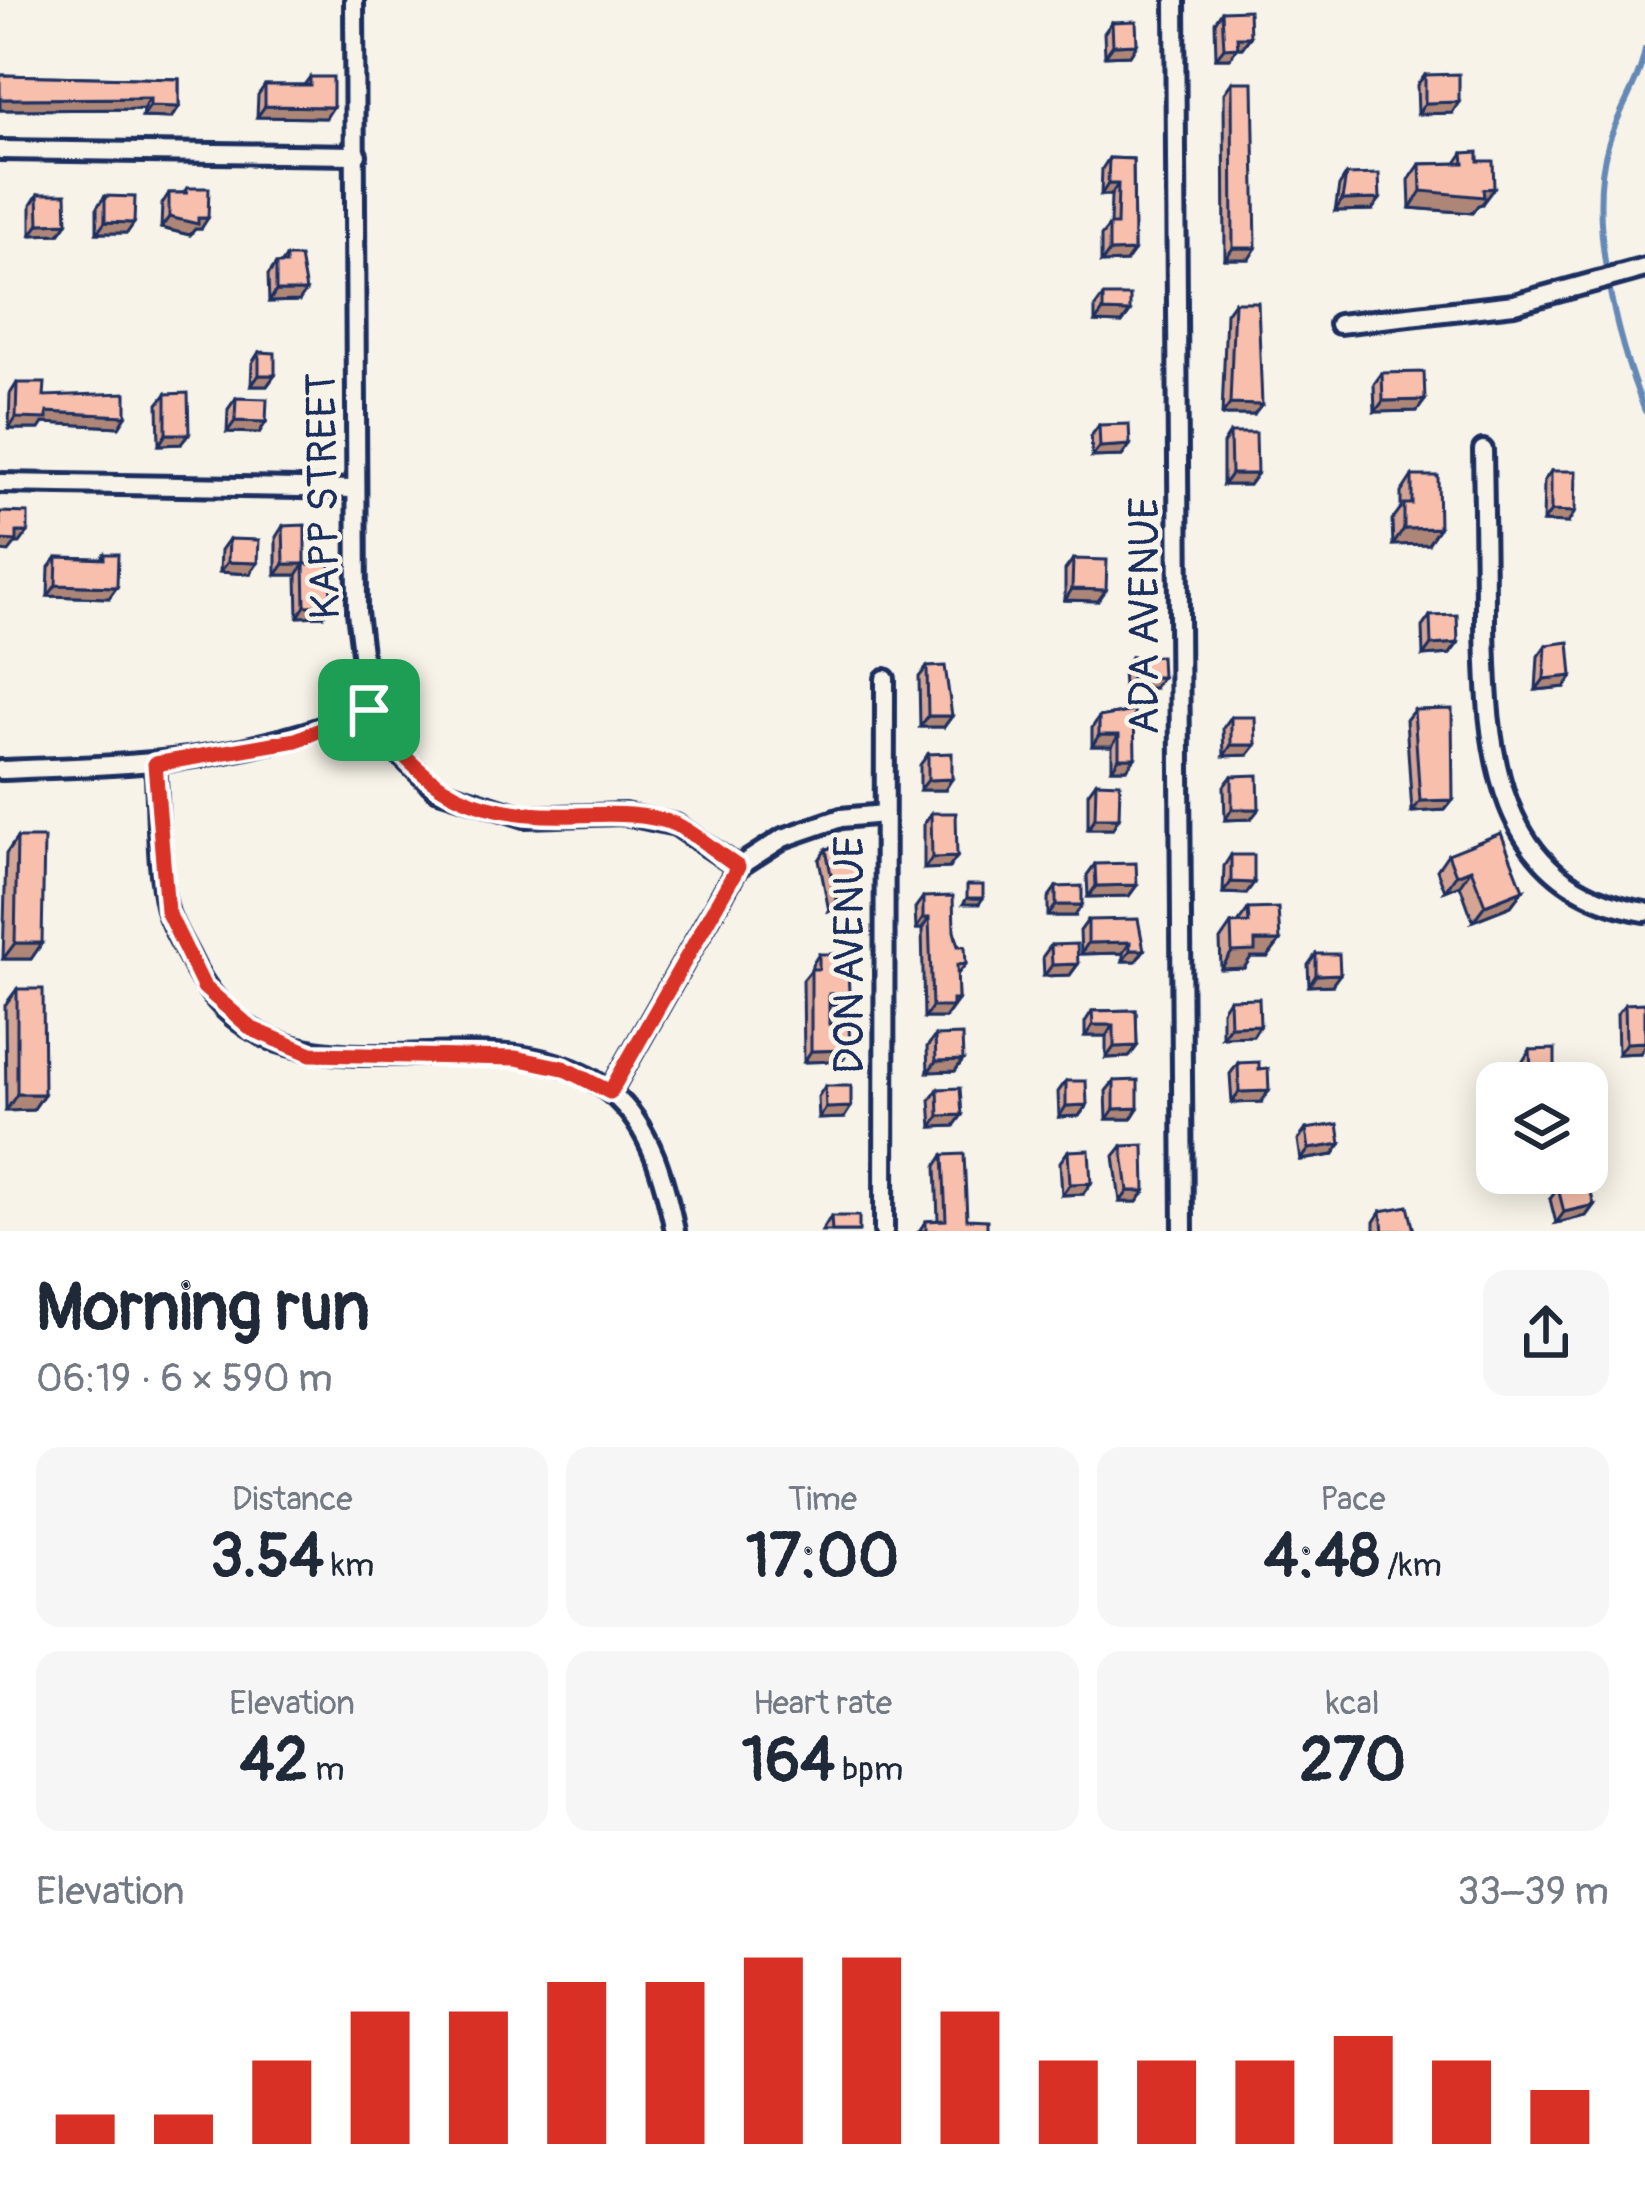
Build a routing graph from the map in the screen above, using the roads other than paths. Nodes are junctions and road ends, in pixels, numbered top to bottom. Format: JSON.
{"nodes":[{"id":1,"x":354,"y":0,"type":"edge"},
{"id":2,"x":1175,"y":0,"type":"edge"},
{"id":3,"x":0,"y":149,"type":"edge"},
{"id":4,"x":357,"y":155,"type":"junction"},
{"id":5,"x":1645,"y":268,"type":"edge"},
{"id":6,"x":1339,"y":324,"type":"dead end"},
{"id":7,"x":1484,"y":450,"type":"dead end"},
{"id":8,"x":0,"y":483,"type":"edge"},
{"id":9,"x":356,"y":489,"type":"junction"},
{"id":10,"x":885,"y":679,"type":"dead end"},
{"id":11,"x":369,"y":710,"type":"junction"},
{"id":12,"x":155,"y":764,"type":"junction"},
{"id":13,"x":0,"y":770,"type":"edge"},
{"id":14,"x":884,"y":814,"type":"junction"},
{"id":15,"x":738,"y":867,"type":"junction"},
{"id":16,"x":1645,"y":912,"type":"edge"},
{"id":17,"x":610,"y":1092,"type":"junction"},
{"id":18,"x":675,"y":1231,"type":"edge"},
{"id":19,"x":884,"y":1231,"type":"edge"},
{"id":20,"x":1184,"y":1231,"type":"edge"}],
"edges":[{"from":1,"to":4,"type":"street","name":"KAPP STREET"},
{"from":2,"to":20,"type":"street","name":"ADA AVENUE"},
{"from":3,"to":4,"type":"street"},
{"from":4,"to":9,"type":"street","name":"KAPP STREET"},
{"from":5,"to":6,"type":"street"},
{"from":7,"to":16,"type":"street"},
{"from":8,"to":9,"type":"street"},
{"from":9,"to":11,"type":"street","name":"KAPP STREET"},
{"from":10,"to":14,"type":"street","name":"DON AVENUE"},
{"from":11,"to":12,"type":"street"},
{"from":11,"to":15,"type":"street","name":"KAPP STREET"},
{"from":12,"to":13,"type":"street"},
{"from":12,"to":17,"type":"street"},
{"from":14,"to":15,"type":"street"},
{"from":14,"to":19,"type":"street","name":"DON AVENUE"},
{"from":15,"to":17,"type":"street"},
{"from":17,"to":18,"type":"street"}]}
